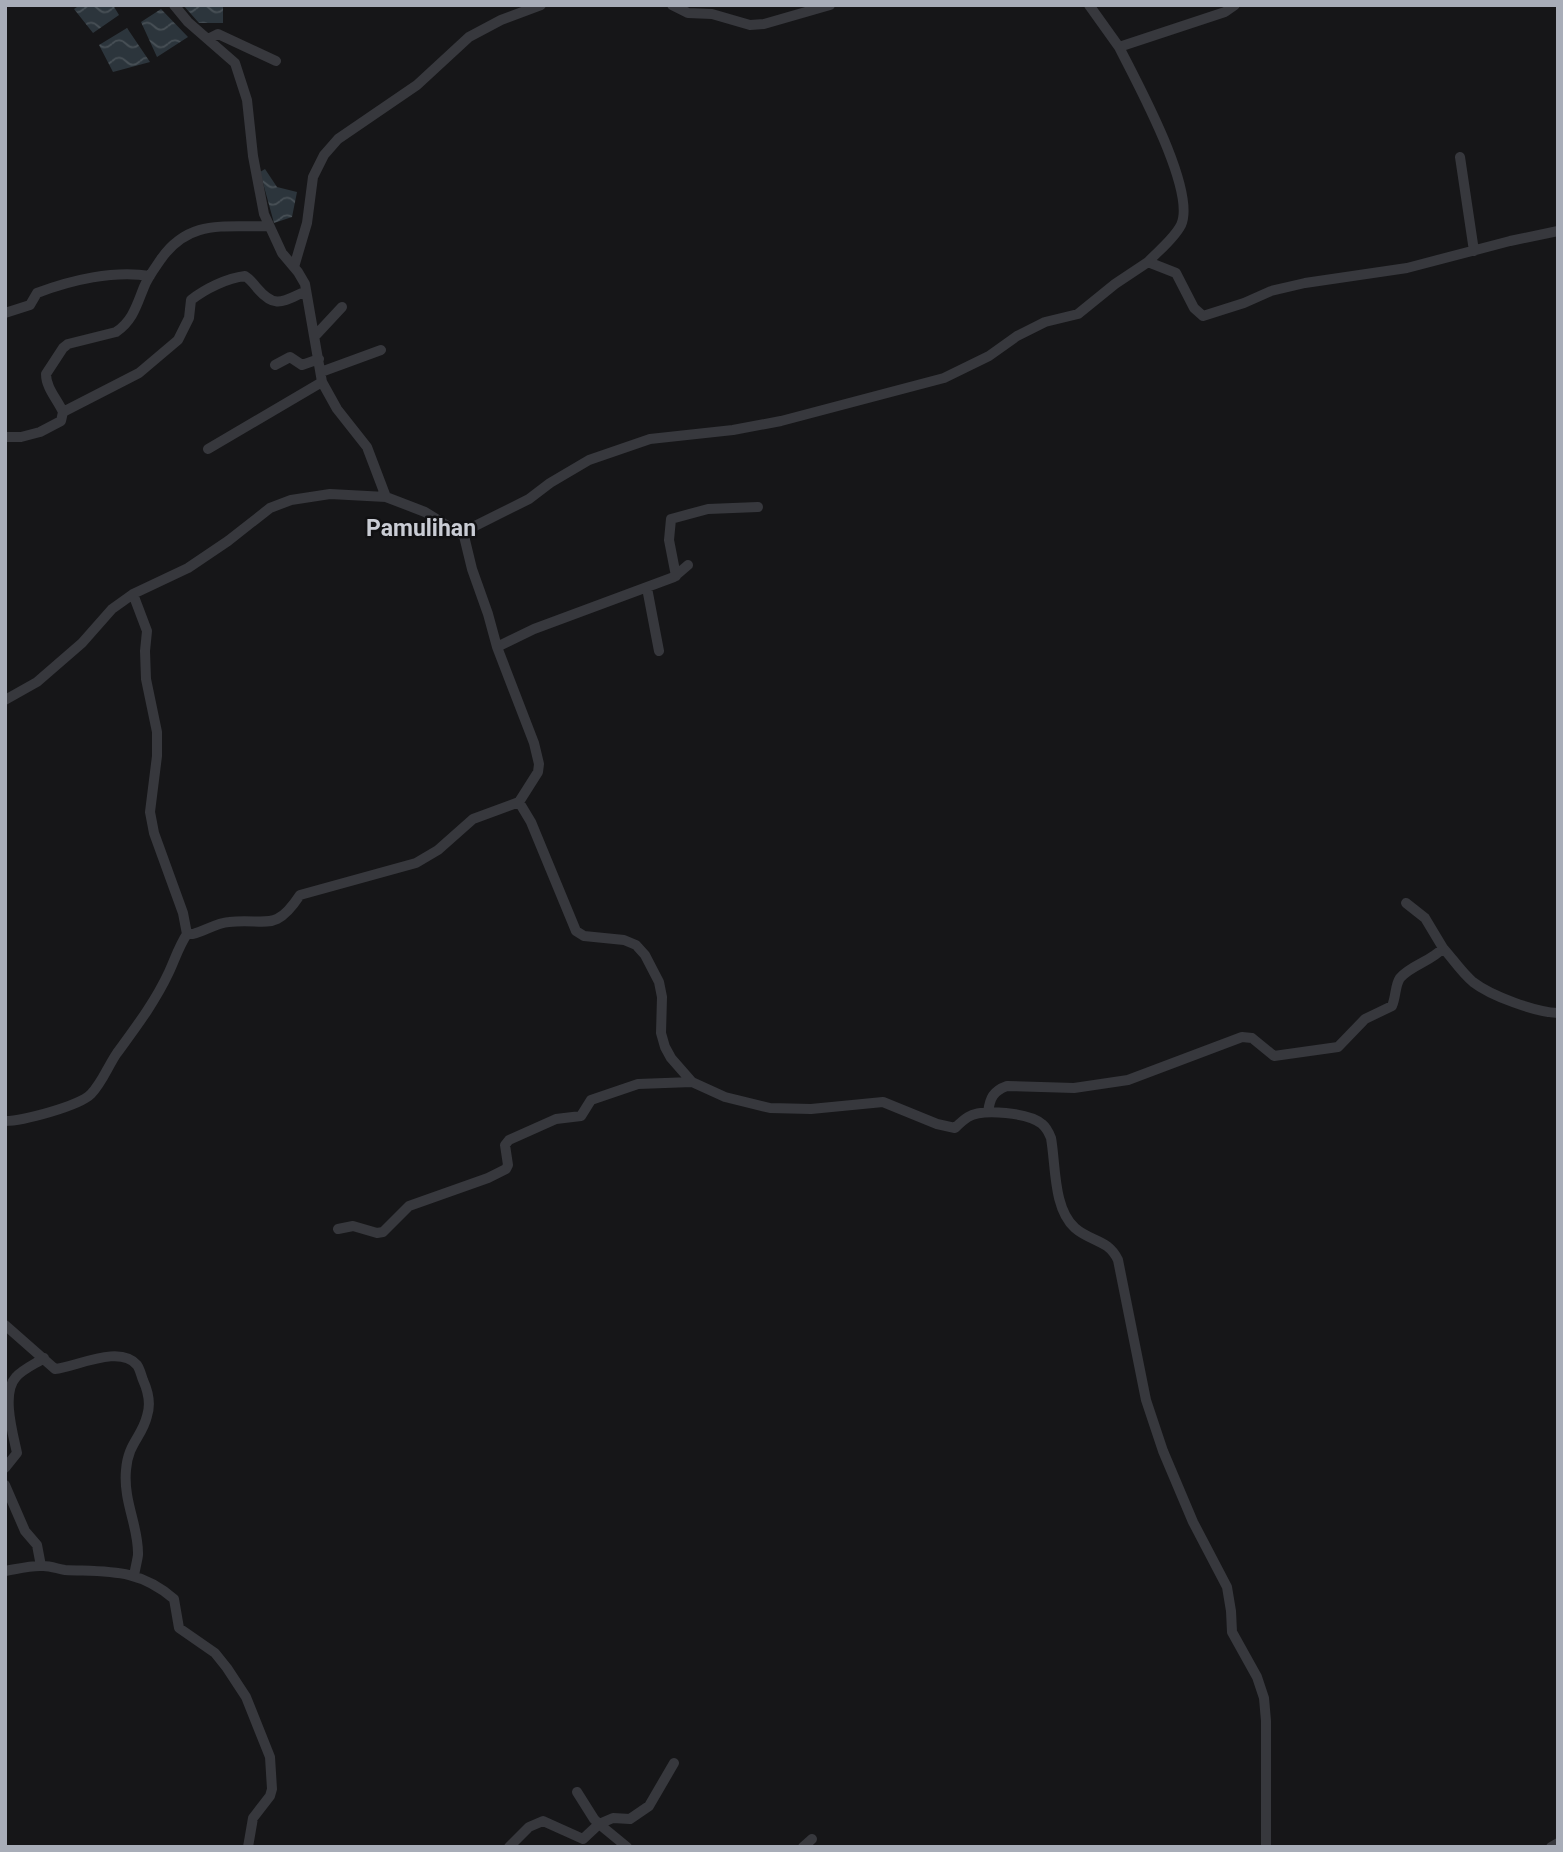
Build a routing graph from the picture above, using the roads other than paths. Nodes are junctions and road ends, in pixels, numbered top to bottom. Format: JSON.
{"nodes":[{"id":1,"x":174,"y":5,"type":"edge"},
{"id":2,"x":541,"y":5,"type":"edge"},
{"id":3,"x":672,"y":5,"type":"edge"},
{"id":4,"x":830,"y":5,"type":"edge"},
{"id":5,"x":1089,"y":5,"type":"edge"},
{"id":6,"x":1235,"y":5,"type":"edge"},
{"id":7,"x":808,"y":8,"type":"edge"},
{"id":8,"x":208,"y":38,"type":"junction"},
{"id":9,"x":1119,"y":47,"type":"junction"},
{"id":10,"x":276,"y":61,"type":"dead end"},
{"id":11,"x":1460,"y":157,"type":"dead end"},
{"id":12,"x":268,"y":226,"type":"junction"},
{"id":13,"x":1558,"y":232,"type":"edge"},
{"id":14,"x":1474,"y":251,"type":"junction"},
{"id":15,"x":1148,"y":262,"type":"junction"},
{"id":16,"x":294,"y":267,"type":"junction"},
{"id":17,"x":150,"y":276,"type":"junction"},
{"id":18,"x":306,"y":290,"type":"junction"},
{"id":19,"x":342,"y":307,"type":"dead end"},
{"id":20,"x":5,"y":313,"type":"edge"},
{"id":21,"x":315,"y":336,"type":"junction"},
{"id":22,"x":382,"y":350,"type":"dead end"},
{"id":23,"x":319,"y":359,"type":"junction"},
{"id":24,"x":275,"y":365,"type":"dead end"},
{"id":25,"x":321,"y":377,"type":"junction"},
{"id":26,"x":63,"y":412,"type":"junction"},
{"id":27,"x":5,"y":437,"type":"edge"},
{"id":28,"x":208,"y":449,"type":"dead end"},
{"id":29,"x":386,"y":497,"type":"junction"},
{"id":30,"x":758,"y":507,"type":"dead end"},
{"id":31,"x":464,"y":536,"type":"junction"},
{"id":32,"x":688,"y":565,"type":"dead end"},
{"id":33,"x":676,"y":576,"type":"junction"},
{"id":34,"x":648,"y":588,"type":"junction"},
{"id":35,"x":133,"y":594,"type":"junction"},
{"id":36,"x":497,"y":647,"type":"junction"},
{"id":37,"x":659,"y":651,"type":"dead end"},
{"id":38,"x":5,"y":700,"type":"edge"},
{"id":39,"x":519,"y":802,"type":"junction"},
{"id":40,"x":1406,"y":903,"type":"dead end"},
{"id":41,"x":187,"y":934,"type":"junction"},
{"id":42,"x":1443,"y":948,"type":"junction"},
{"id":43,"x":1558,"y":1013,"type":"edge"},
{"id":44,"x":692,"y":1082,"type":"junction"},
{"id":45,"x":988,"y":1112,"type":"junction"},
{"id":46,"x":5,"y":1121,"type":"edge"},
{"id":47,"x":338,"y":1229,"type":"dead end"},
{"id":48,"x":5,"y":1325,"type":"edge"},
{"id":49,"x":44,"y":1358,"type":"junction"},
{"id":50,"x":5,"y":1468,"type":"edge"},
{"id":51,"x":5,"y":1485,"type":"edge"},
{"id":52,"x":41,"y":1566,"type":"junction"},
{"id":53,"x":5,"y":1571,"type":"edge"},
{"id":54,"x":134,"y":1576,"type":"junction"},
{"id":55,"x":674,"y":1763,"type":"dead end"},
{"id":56,"x":577,"y":1792,"type":"dead end"},
{"id":57,"x":600,"y":1824,"type":"junction"},
{"id":58,"x":1558,"y":1843,"type":"edge"},
{"id":59,"x":248,"y":1847,"type":"edge"},
{"id":60,"x":509,"y":1847,"type":"edge"},
{"id":61,"x":627,"y":1847,"type":"edge"},
{"id":62,"x":1266,"y":1847,"type":"edge"},
{"id":63,"x":1551,"y":1847,"type":"edge"}],
"edges":[{"from":1,"to":8,"type":"street"},
{"from":2,"to":16,"type":"street"},
{"from":3,"to":7,"type":"street"},
{"from":4,"to":7,"type":"street"},
{"from":5,"to":9,"type":"street"},
{"from":6,"to":9,"type":"street"},
{"from":8,"to":10,"type":"street"},
{"from":8,"to":12,"type":"street"},
{"from":9,"to":15,"type":"street"},
{"from":11,"to":14,"type":"street"},
{"from":12,"to":16,"type":"street"},
{"from":12,"to":17,"type":"street"},
{"from":13,"to":14,"type":"street"},
{"from":14,"to":15,"type":"street"},
{"from":15,"to":31,"type":"street"},
{"from":16,"to":18,"type":"street"},
{"from":17,"to":20,"type":"street"},
{"from":17,"to":26,"type":"street"},
{"from":18,"to":21,"type":"street"},
{"from":18,"to":26,"type":"street"},
{"from":19,"to":21,"type":"street"},
{"from":21,"to":23,"type":"street"},
{"from":22,"to":25,"type":"street"},
{"from":23,"to":24,"type":"street"},
{"from":23,"to":25,"type":"street"},
{"from":25,"to":28,"type":"street"},
{"from":25,"to":29,"type":"street"},
{"from":26,"to":27,"type":"street"},
{"from":29,"to":31,"type":"street"},
{"from":29,"to":35,"type":"street"},
{"from":30,"to":33,"type":"street"},
{"from":31,"to":36,"type":"street"},
{"from":32,"to":33,"type":"street"},
{"from":33,"to":34,"type":"street"},
{"from":34,"to":36,"type":"street"},
{"from":34,"to":37,"type":"street"},
{"from":35,"to":38,"type":"street"},
{"from":35,"to":41,"type":"street"},
{"from":36,"to":39,"type":"street"},
{"from":39,"to":41,"type":"street"},
{"from":39,"to":44,"type":"street"},
{"from":40,"to":42,"type":"street"},
{"from":41,"to":46,"type":"street"},
{"from":42,"to":43,"type":"street"},
{"from":42,"to":45,"type":"street"},
{"from":44,"to":45,"type":"street"},
{"from":44,"to":47,"type":"street"},
{"from":45,"to":62,"type":"street"},
{"from":48,"to":49,"type":"street"},
{"from":49,"to":50,"type":"street"},
{"from":49,"to":54,"type":"street"},
{"from":51,"to":52,"type":"street"},
{"from":52,"to":53,"type":"street"},
{"from":52,"to":54,"type":"street"},
{"from":54,"to":59,"type":"street"},
{"from":55,"to":57,"type":"street"},
{"from":56,"to":57,"type":"street"},
{"from":57,"to":60,"type":"street"},
{"from":57,"to":61,"type":"street"},
{"from":58,"to":63,"type":"street"}]}
